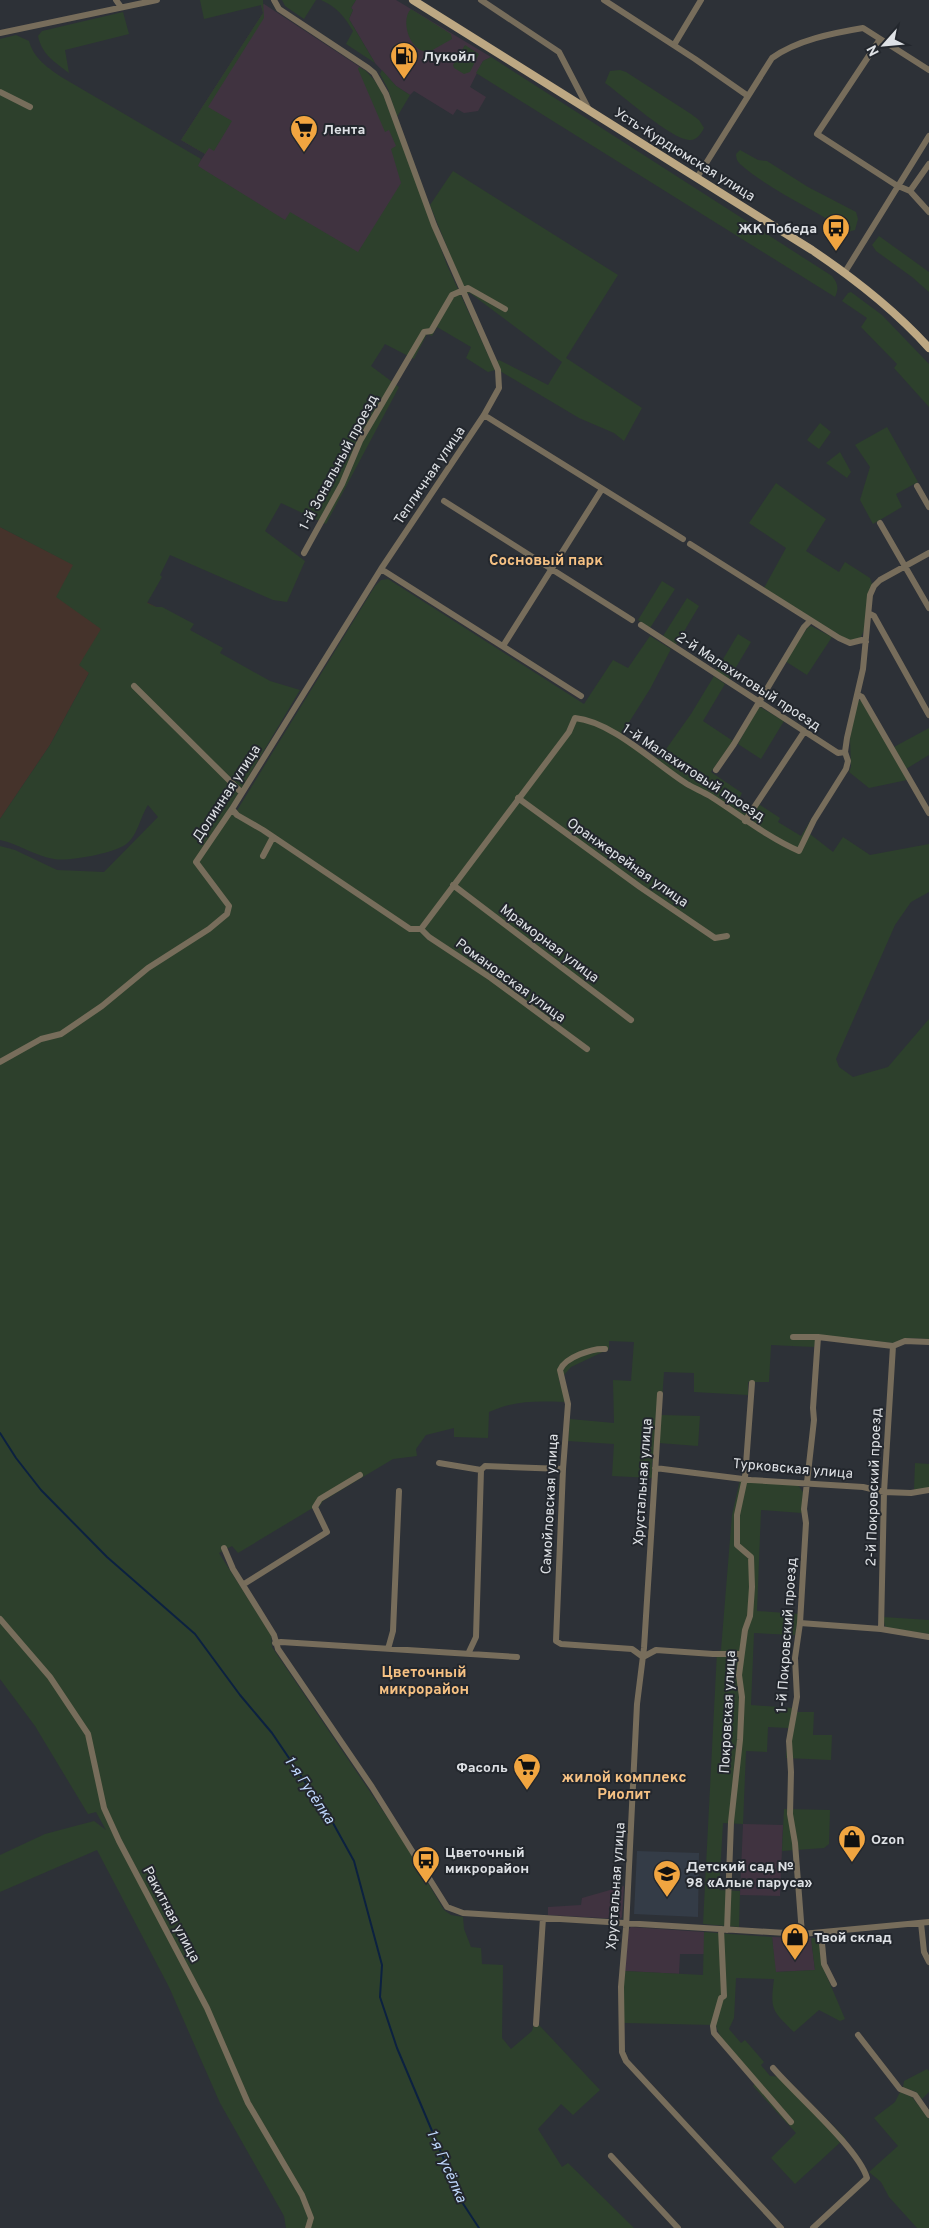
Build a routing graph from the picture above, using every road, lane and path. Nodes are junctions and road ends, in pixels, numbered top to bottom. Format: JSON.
{"nodes":[{"id":1,"x":116,"y":0,"type":"edge"},
{"id":2,"x":157,"y":0,"type":"edge"},
{"id":3,"x":274,"y":0,"type":"edge"},
{"id":4,"x":413,"y":0,"type":"edge"},
{"id":5,"x":481,"y":0,"type":"edge"},
{"id":6,"x":606,"y":0,"type":"edge"},
{"id":7,"x":701,"y":0,"type":"edge"},
{"id":8,"x":122,"y":7,"type":"junction"},
{"id":9,"x":0,"y":33,"type":"edge"},
{"id":10,"x":880,"y":39,"type":"junction"},
{"id":11,"x":674,"y":45,"type":"junction"},
{"id":12,"x":929,"y":70,"type":"edge"},
{"id":13,"x":0,"y":92,"type":"edge"},
{"id":14,"x":748,"y":96,"type":"junction"},
{"id":15,"x":30,"y":107,"type":"dead end"},
{"id":16,"x":588,"y":108,"type":"junction"},
{"id":17,"x":929,"y":136,"type":"edge"},
{"id":18,"x":929,"y":164,"type":"edge"},
{"id":19,"x":698,"y":176,"type":"junction"},
{"id":20,"x":896,"y":185,"type":"junction"},
{"id":21,"x":910,"y":191,"type":"junction"},
{"id":22,"x":929,"y":212,"type":"edge"},
{"id":23,"x":844,"y":272,"type":"junction"},
{"id":24,"x":462,"y":290,"type":"junction"},
{"id":25,"x":505,"y":309,"type":"dead end"},
{"id":26,"x":929,"y":348,"type":"edge"},
{"id":27,"x":484,"y":416,"type":"junction"},
{"id":28,"x":917,"y":486,"type":"dead end"},
{"id":29,"x":602,"y":489,"type":"junction"},
{"id":30,"x":444,"y":501,"type":"dead end"},
{"id":31,"x":929,"y":508,"type":"edge"},
{"id":32,"x":880,"y":523,"type":"dead end"},
{"id":33,"x":683,"y":539,"type":"dead end"},
{"id":34,"x":690,"y":544,"type":"dead end"},
{"id":35,"x":304,"y":553,"type":"dead end"},
{"id":36,"x":929,"y":554,"type":"edge"},
{"id":37,"x":906,"y":565,"type":"junction"},
{"id":38,"x":381,"y":569,"type":"junction"},
{"id":39,"x":552,"y":569,"type":"junction"},
{"id":40,"x":374,"y":580,"type":"joint"},
{"id":41,"x":929,"y":608,"type":"edge"},
{"id":42,"x":870,"y":614,"type":"junction"},
{"id":43,"x":632,"y":620,"type":"dead end"},
{"id":44,"x":810,"y":621,"type":"junction"},
{"id":45,"x":641,"y":625,"type":"dead end"},
{"id":46,"x":866,"y":642,"type":"junction"},
{"id":47,"x":503,"y":646,"type":"junction"},
{"id":48,"x":134,"y":686,"type":"dead end"},
{"id":49,"x":858,"y":695,"type":"junction"},
{"id":50,"x":581,"y":696,"type":"dead end"},
{"id":51,"x":759,"y":701,"type":"junction"},
{"id":52,"x":929,"y":715,"type":"edge"},
{"id":53,"x":804,"y":732,"type":"junction"},
{"id":54,"x":846,"y":752,"type":"junction"},
{"id":55,"x":716,"y":770,"type":"dead end"},
{"id":56,"x":241,"y":792,"type":"junction"},
{"id":57,"x":518,"y":798,"type":"junction"},
{"id":58,"x":232,"y":809,"type":"junction"},
{"id":59,"x":929,"y":813,"type":"edge"},
{"id":60,"x":745,"y":821,"type":"junction"},
{"id":61,"x":273,"y":837,"type":"junction"},
{"id":62,"x":263,"y":856,"type":"dead end"},
{"id":63,"x":454,"y":885,"type":"junction"},
{"id":64,"x":421,"y":929,"type":"junction"},
{"id":65,"x":727,"y":936,"type":"dead end"},
{"id":66,"x":631,"y":1020,"type":"dead end"},
{"id":67,"x":587,"y":1049,"type":"dead end"},
{"id":68,"x":0,"y":1062,"type":"edge"},
{"id":69,"x":794,"y":1337,"type":"dead end"},
{"id":70,"x":818,"y":1337,"type":"junction"},
{"id":71,"x":929,"y":1342,"type":"edge"},
{"id":72,"x":893,"y":1346,"type":"junction"},
{"id":73,"x":605,"y":1349,"type":"dead end"},
{"id":74,"x":752,"y":1384,"type":"dead end"},
{"id":75,"x":660,"y":1394,"type":"dead end"},
{"id":76,"x":440,"y":1463,"type":"dead end"},
{"id":77,"x":655,"y":1468,"type":"junction"},
{"id":78,"x":563,"y":1469,"type":"junction"},
{"id":79,"x":482,"y":1470,"type":"junction"},
{"id":80,"x":360,"y":1475,"type":"dead end"},
{"id":81,"x":745,"y":1478,"type":"junction"},
{"id":82,"x":806,"y":1483,"type":"junction"},
{"id":83,"x":929,"y":1490,"type":"edge"},
{"id":84,"x":399,"y":1491,"type":"dead end"},
{"id":85,"x":884,"y":1492,"type":"junction"},
{"id":86,"x":224,"y":1548,"type":"dead end"},
{"id":87,"x":244,"y":1584,"type":"junction"},
{"id":88,"x":0,"y":1620,"type":"edge"},
{"id":89,"x":800,"y":1624,"type":"junction"},
{"id":90,"x":881,"y":1629,"type":"junction"},
{"id":91,"x":929,"y":1637,"type":"edge"},
{"id":92,"x":275,"y":1643,"type":"junction"},
{"id":93,"x":388,"y":1649,"type":"junction"},
{"id":94,"x":468,"y":1654,"type":"junction"},
{"id":95,"x":741,"y":1654,"type":"junction"},
{"id":96,"x":643,"y":1656,"type":"junction"},
{"id":97,"x":517,"y":1657,"type":"dead end"},
{"id":98,"x":543,"y":1918,"type":"junction"},
{"id":99,"x":929,"y":1922,"type":"edge"},
{"id":100,"x":626,"y":1923,"type":"junction"},
{"id":101,"x":921,"y":1923,"type":"junction"},
{"id":102,"x":724,"y":1930,"type":"junction"},
{"id":103,"x":822,"y":1933,"type":"junction"},
{"id":104,"x":802,"y":1934,"type":"junction"},
{"id":105,"x":929,"y":1962,"type":"edge"},
{"id":106,"x":834,"y":1984,"type":"dead end"},
{"id":107,"x":536,"y":2024,"type":"dead end"},
{"id":108,"x":858,"y":2035,"type":"dead end"},
{"id":109,"x":773,"y":2068,"type":"dead end"},
{"id":110,"x":929,"y":2115,"type":"edge"},
{"id":111,"x":791,"y":2122,"type":"dead end"},
{"id":112,"x":611,"y":2156,"type":"dead end"},
{"id":113,"x":308,"y":2228,"type":"edge"},
{"id":114,"x":678,"y":2228,"type":"edge"},
{"id":115,"x":781,"y":2228,"type":"edge"},
{"id":116,"x":813,"y":2228,"type":"edge"}],
"edges":[{"from":1,"to":8,"type":"street"},
{"from":2,"to":8,"type":"street"},
{"from":3,"to":24,"type":"street"},
{"from":4,"to":16,"type":"main road","name":"Усть-Курдюмская улица"},
{"from":5,"to":16,"type":"street"},
{"from":6,"to":11,"type":"street"},
{"from":7,"to":11,"type":"street"},
{"from":8,"to":9,"type":"street"},
{"from":10,"to":12,"type":"street"},
{"from":10,"to":14,"type":"street"},
{"from":10,"to":20,"type":"street"},
{"from":11,"to":14,"type":"street"},
{"from":13,"to":15,"type":"street"},
{"from":14,"to":19,"type":"street"},
{"from":16,"to":19,"type":"main road","name":"Усть-Курдюмская улица"},
{"from":17,"to":20,"type":"street"},
{"from":18,"to":21,"type":"street"},
{"from":19,"to":23,"type":"main road","name":"Усть-Курдюмская улица"},
{"from":20,"to":21,"type":"street"},
{"from":20,"to":23,"type":"street"},
{"from":21,"to":22,"type":"street"},
{"from":23,"to":26,"type":"main road","name":"Усть-Курдюмская улица"},
{"from":24,"to":25,"type":"street"},
{"from":24,"to":27,"type":"street","name":"Тепличная улица"},
{"from":24,"to":35,"type":"street","name":"1-й Зональный проезд"},
{"from":27,"to":29,"type":"street"},
{"from":27,"to":38,"type":"street","name":"Тепличная улица"},
{"from":28,"to":31,"type":"street"},
{"from":29,"to":33,"type":"street"},
{"from":29,"to":39,"type":"street"},
{"from":30,"to":39,"type":"street"},
{"from":32,"to":37,"type":"street"},
{"from":34,"to":44,"type":"street"},
{"from":36,"to":37,"type":"street"},
{"from":37,"to":41,"type":"street"},
{"from":37,"to":42,"type":"street"},
{"from":38,"to":40,"type":"street","name":"Тепличная улица"},
{"from":38,"to":47,"type":"street"},
{"from":39,"to":43,"type":"street"},
{"from":39,"to":47,"type":"street"},
{"from":40,"to":56,"type":"street","name":"Долинная улица"},
{"from":42,"to":46,"type":"street"},
{"from":42,"to":52,"type":"street"},
{"from":44,"to":46,"type":"street"},
{"from":44,"to":51,"type":"street"},
{"from":45,"to":51,"type":"street","name":"2-й Малахитовый проезд"},
{"from":46,"to":49,"type":"street"},
{"from":47,"to":50,"type":"street"},
{"from":48,"to":56,"type":"street"},
{"from":49,"to":54,"type":"street"},
{"from":49,"to":59,"type":"street"},
{"from":51,"to":53,"type":"street","name":"2-й Малахитовый проезд"},
{"from":51,"to":55,"type":"street"},
{"from":53,"to":54,"type":"street","name":"2-й Малахитовый проезд"},
{"from":53,"to":60,"type":"street"},
{"from":54,"to":60,"type":"street","name":"1-й Малахитовый проезд"},
{"from":56,"to":58,"type":"street","name":"Долинная улица"},
{"from":57,"to":60,"type":"street","name":"1-й Малахитовый проезд"},
{"from":57,"to":63,"type":"street"},
{"from":57,"to":65,"type":"street","name":"Оранжерейная улица"},
{"from":58,"to":61,"type":"street","name":"Романовская улица"},
{"from":58,"to":68,"type":"street","name":"Долинная улица"},
{"from":61,"to":62,"type":"street"},
{"from":61,"to":64,"type":"street","name":"Романовская улица"},
{"from":63,"to":64,"type":"street"},
{"from":63,"to":66,"type":"street","name":"Мраморная улица"},
{"from":64,"to":67,"type":"street","name":"Романовская улица"},
{"from":69,"to":70,"type":"street"},
{"from":70,"to":72,"type":"street"},
{"from":70,"to":82,"type":"street","name":"1-й Покровский проезд"},
{"from":71,"to":72,"type":"street"},
{"from":72,"to":85,"type":"street","name":"2-й Покровский проезд"},
{"from":73,"to":78,"type":"street","name":"Самойловская улица"},
{"from":74,"to":81,"type":"street","name":"Покровская улица"},
{"from":75,"to":77,"type":"street","name":"Хрустальная улица"},
{"from":76,"to":79,"type":"street"},
{"from":77,"to":81,"type":"street","name":"Турковская улица"},
{"from":77,"to":96,"type":"street","name":"Хрустальная улица"},
{"from":78,"to":79,"type":"street"},
{"from":78,"to":96,"type":"street","name":"Самойловская улица"},
{"from":79,"to":94,"type":"street"},
{"from":80,"to":87,"type":"street"},
{"from":81,"to":82,"type":"street","name":"Турковская улица"},
{"from":81,"to":95,"type":"street","name":"Покровская улица"},
{"from":82,"to":85,"type":"street","name":"Турковская улица"},
{"from":82,"to":89,"type":"street","name":"1-й Покровский проезд"},
{"from":83,"to":85,"type":"street","name":"Турковская улица"},
{"from":84,"to":93,"type":"street"},
{"from":85,"to":90,"type":"street","name":"2-й Покровский проезд"},
{"from":86,"to":87,"type":"street"},
{"from":87,"to":92,"type":"street"},
{"from":88,"to":113,"type":"street","name":"Ракитная улица"},
{"from":89,"to":90,"type":"street"},
{"from":89,"to":104,"type":"street","name":"1-й Покровский проезд"},
{"from":90,"to":91,"type":"street"},
{"from":92,"to":93,"type":"street"},
{"from":92,"to":98,"type":"street"},
{"from":93,"to":94,"type":"street"},
{"from":94,"to":97,"type":"street"},
{"from":95,"to":96,"type":"street"},
{"from":95,"to":102,"type":"street","name":"Покровская улица"},
{"from":96,"to":100,"type":"street","name":"Хрустальная улица"},
{"from":98,"to":100,"type":"street"},
{"from":98,"to":107,"type":"street"},
{"from":99,"to":101,"type":"street"},
{"from":100,"to":102,"type":"street"},
{"from":100,"to":115,"type":"street","name":"Хрустальная улица"},
{"from":101,"to":103,"type":"street"},
{"from":101,"to":105,"type":"street"},
{"from":102,"to":104,"type":"street"},
{"from":102,"to":111,"type":"street","name":"Покровская улица"},
{"from":103,"to":104,"type":"street"},
{"from":103,"to":106,"type":"street"},
{"from":108,"to":110,"type":"street"},
{"from":109,"to":116,"type":"street"},
{"from":112,"to":114,"type":"street"}]}
